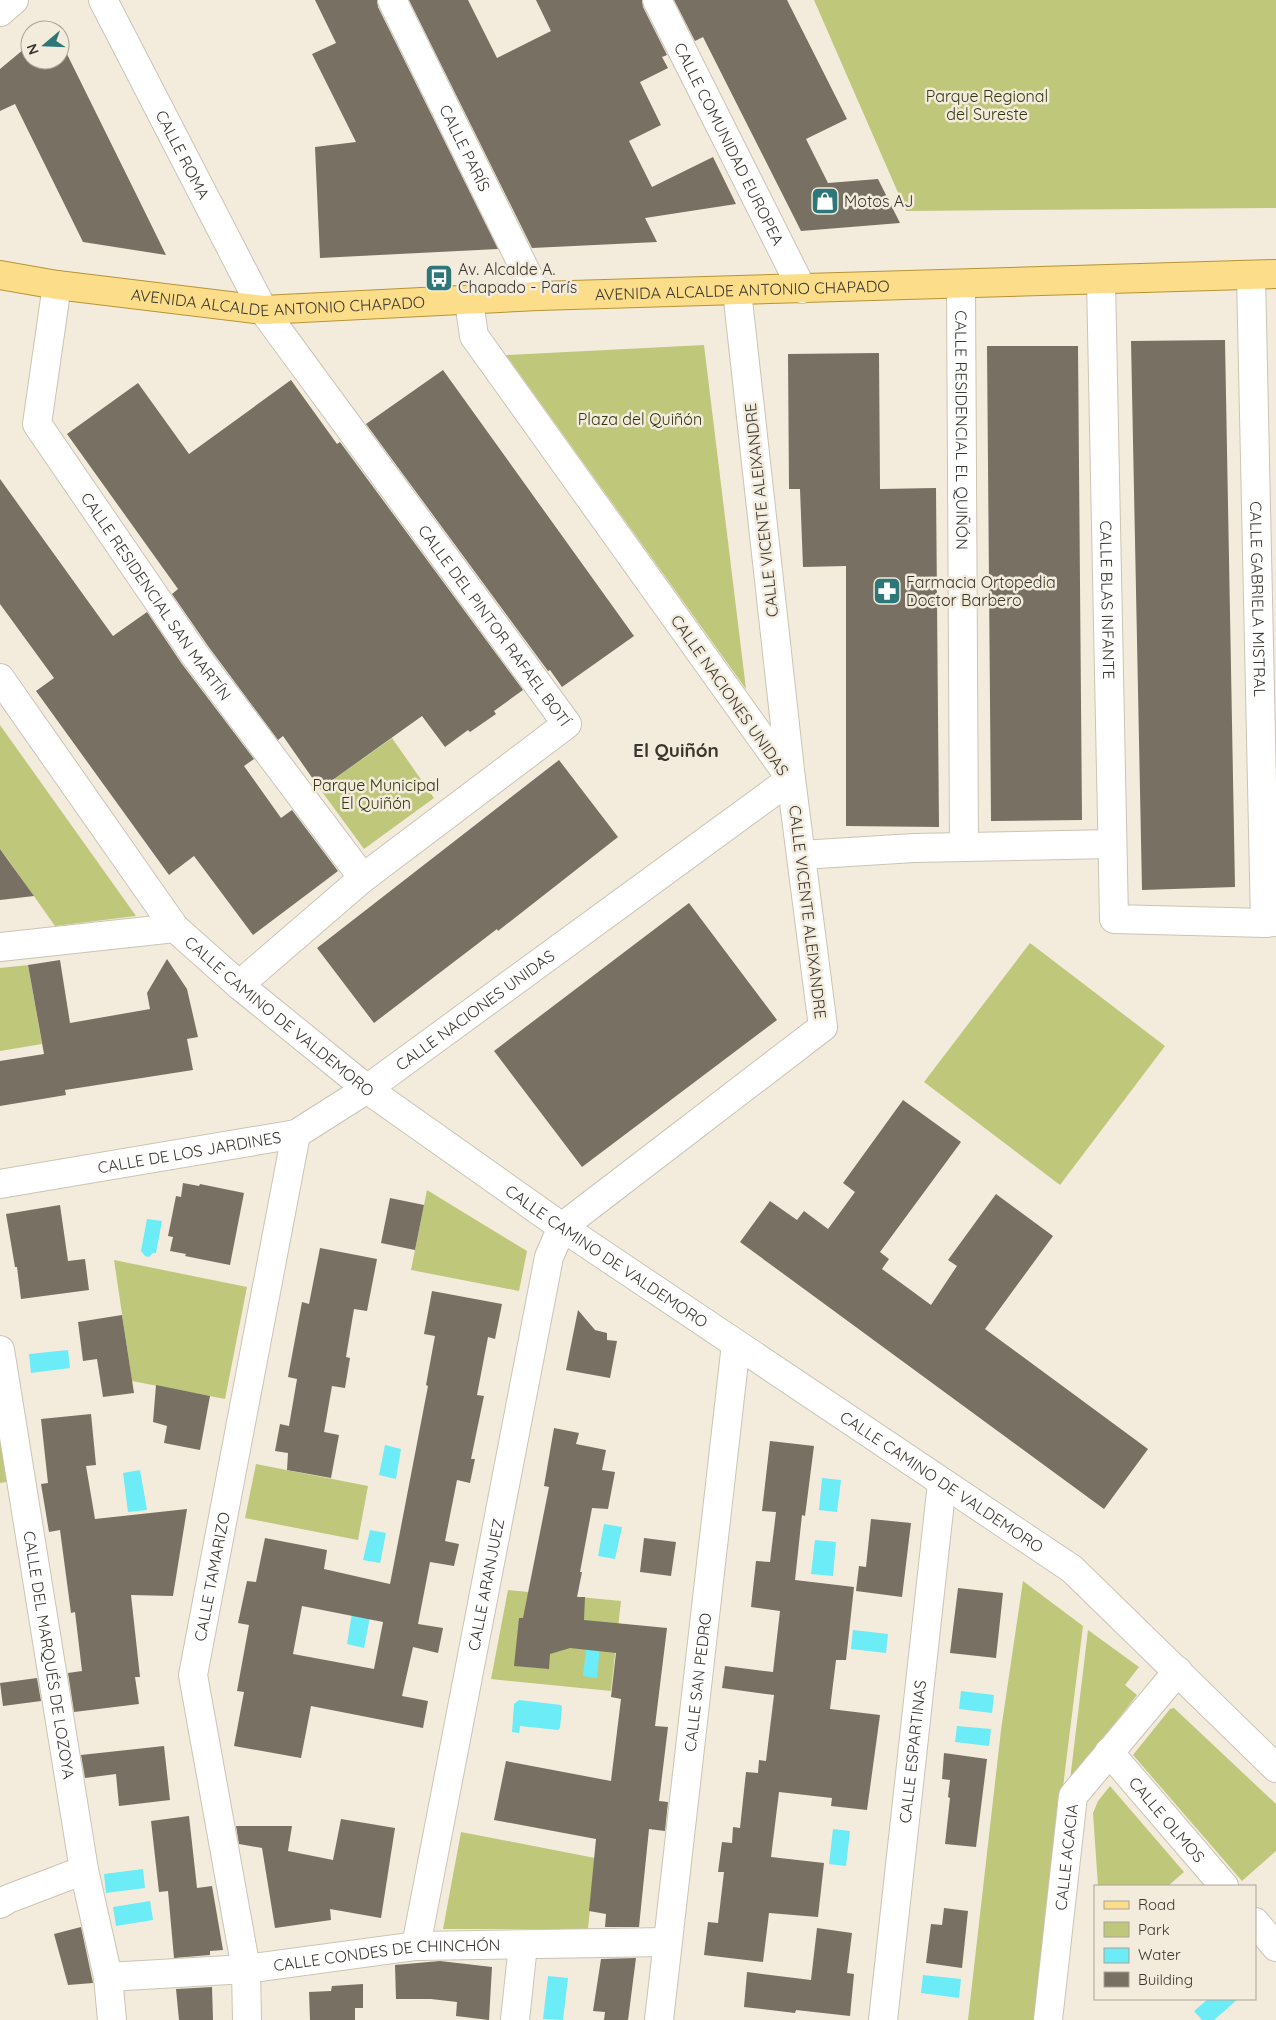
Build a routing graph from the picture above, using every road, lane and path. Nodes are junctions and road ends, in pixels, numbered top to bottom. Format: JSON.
{"nodes":[{"id":1,"x":14,"y":0,"type":"edge"},
{"id":2,"x":103,"y":0,"type":"edge"},
{"id":3,"x":392,"y":0,"type":"edge"},
{"id":4,"x":658,"y":0,"type":"edge"},
{"id":5,"x":0,"y":12,"type":"edge"},
{"id":6,"x":1264,"y":274,"type":"edge"},
{"id":7,"x":0,"y":275,"type":"edge"},
{"id":8,"x":1101,"y":280,"type":"junction"},
{"id":9,"x":57,"y":284,"type":"junction"},
{"id":10,"x":961,"y":285,"type":"junction"},
{"id":11,"x":802,"y":289,"type":"junction"},
{"id":12,"x":737,"y":291,"type":"junction"},
{"id":13,"x":538,"y":296,"type":"junction"},
{"id":14,"x":469,"y":301,"type":"junction"},
{"id":15,"x":263,"y":310,"type":"junction"},
{"id":16,"x":0,"y":678,"type":"edge"},
{"id":17,"x":791,"y":779,"type":"junction"},
{"id":18,"x":1112,"y":844,"type":"junction"},
{"id":19,"x":964,"y":846,"type":"junction"},
{"id":20,"x":801,"y":855,"type":"junction"},
{"id":21,"x":363,"y":878,"type":"junction"},
{"id":22,"x":1270,"y":923,"type":"edge"},
{"id":23,"x":175,"y":928,"type":"junction"},
{"id":24,"x":0,"y":947,"type":"edge"},
{"id":25,"x":239,"y":985,"type":"junction"},
{"id":26,"x":367,"y":1089,"type":"junction"},
{"id":27,"x":296,"y":1134,"type":"junction"},
{"id":28,"x":0,"y":1184,"type":"edge"},
{"id":29,"x":562,"y":1228,"type":"junction"},
{"id":30,"x":736,"y":1344,"type":"junction"},
{"id":31,"x":0,"y":1350,"type":"edge"},
{"id":32,"x":942,"y":1483,"type":"junction"},
{"id":33,"x":1178,"y":1671,"type":"junction"},
{"id":34,"x":1109,"y":1752,"type":"junction"},
{"id":35,"x":1276,"y":1768,"type":"edge"},
{"id":36,"x":84,"y":1870,"type":"junction"},
{"id":37,"x":1223,"y":1885,"type":"edge"},
{"id":38,"x":0,"y":1904,"type":"edge"},
{"id":39,"x":1256,"y":1923,"type":"edge"},
{"id":40,"x":667,"y":1942,"type":"junction"},
{"id":41,"x":523,"y":1945,"type":"junction"},
{"id":42,"x":416,"y":1946,"type":"junction"},
{"id":43,"x":1276,"y":1946,"type":"edge"},
{"id":44,"x":246,"y":1969,"type":"junction"},
{"id":45,"x":108,"y":1977,"type":"junction"},
{"id":46,"x":112,"y":2020,"type":"edge"},
{"id":47,"x":247,"y":2020,"type":"edge"},
{"id":48,"x":515,"y":2020,"type":"edge"},
{"id":49,"x":659,"y":2020,"type":"edge"},
{"id":50,"x":883,"y":2020,"type":"edge"},
{"id":51,"x":1048,"y":2020,"type":"edge"}],
"edges":[{"from":1,"to":5,"type":"street"},
{"from":2,"to":15,"type":"street","name":"CALLE ROMA"},
{"from":3,"to":13,"type":"street","name":"CALLE PARÍS"},
{"from":4,"to":11,"type":"street","name":"CALLE COMUNIDAD EUROPEA"},
{"from":6,"to":8,"type":"main road","name":"AVENIDA ALCALDE ANTONIO CHAPADO"},
{"from":6,"to":22,"type":"street","name":"CALLE GABRIELA MISTRAL"},
{"from":7,"to":9,"type":"main road","name":"AVENIDA ALCALDE ANTONIO CHAPADO"},
{"from":8,"to":10,"type":"main road","name":"AVENIDA ALCALDE ANTONIO CHAPADO"},
{"from":8,"to":18,"type":"street","name":"CALLE BLAS INFANTE"},
{"from":9,"to":15,"type":"main road","name":"AVENIDA ALCALDE ANTONIO CHAPADO"},
{"from":9,"to":21,"type":"street","name":"CALLE RESIDENCIAL SAN MARTÍN"},
{"from":10,"to":11,"type":"main road","name":"AVENIDA ALCALDE ANTONIO CHAPADO"},
{"from":10,"to":19,"type":"street","name":"CALLE RESIDENCIAL EL QUIÑÓN"},
{"from":11,"to":12,"type":"main road","name":"AVENIDA ALCALDE ANTONIO CHAPADO"},
{"from":12,"to":13,"type":"main road","name":"AVENIDA ALCALDE ANTONIO CHAPADO"},
{"from":12,"to":17,"type":"street","name":"CALLE VICENTE ALEIXANDRE"},
{"from":13,"to":14,"type":"main road","name":"AVENIDA ALCALDE ANTONIO CHAPADO"},
{"from":14,"to":15,"type":"main road","name":"AVENIDA ALCALDE ANTONIO CHAPADO"},
{"from":14,"to":17,"type":"street","name":"CALLE NACIONES UNIDAS"},
{"from":15,"to":21,"type":"street","name":"CALLE DEL PINTOR RAFAEL BOTÍ"},
{"from":16,"to":23,"type":"street","name":"CALLE CAMINO DE VALDEMORO"},
{"from":17,"to":20,"type":"street","name":"CALLE VICENTE ALEIXANDRE"},
{"from":17,"to":26,"type":"street","name":"CALLE NACIONES UNIDAS"},
{"from":18,"to":19,"type":"street"},
{"from":18,"to":22,"type":"street","name":"CALLE BLAS INFANTE"},
{"from":19,"to":20,"type":"street"},
{"from":20,"to":29,"type":"street","name":"CALLE VICENTE ALEIXANDRE"},
{"from":21,"to":25,"type":"street","name":"CALLE DEL PINTOR RAFAEL BOTÍ"},
{"from":23,"to":24,"type":"street"},
{"from":23,"to":25,"type":"street","name":"CALLE CAMINO DE VALDEMORO"},
{"from":25,"to":26,"type":"street","name":"CALLE CAMINO DE VALDEMORO"},
{"from":26,"to":27,"type":"street","name":"CALLE DE LOS JARDINES"},
{"from":26,"to":29,"type":"street","name":"CALLE CAMINO DE VALDEMORO"},
{"from":27,"to":28,"type":"street","name":"CALLE DE LOS JARDINES"},
{"from":27,"to":44,"type":"street","name":"CALLE TAMARIZO"},
{"from":29,"to":30,"type":"street","name":"CALLE CAMINO DE VALDEMORO"},
{"from":29,"to":42,"type":"street","name":"CALLE ARANJUEZ"},
{"from":30,"to":32,"type":"street","name":"CALLE CAMINO DE VALDEMORO"},
{"from":30,"to":40,"type":"street","name":"CALLE SAN PEDRO"},
{"from":31,"to":36,"type":"street","name":"CALLE DEL MARQUÉS DE LOZOYA"},
{"from":32,"to":33,"type":"street","name":"CALLE CAMINO DE VALDEMORO"},
{"from":32,"to":50,"type":"street","name":"CALLE ESPARTINAS"},
{"from":33,"to":34,"type":"street","name":"CALLE ACACIA"},
{"from":33,"to":35,"type":"street","name":"CALLE CAMINO DE VALDEMORO"},
{"from":34,"to":37,"type":"street","name":"CALLE OLMOS"},
{"from":34,"to":51,"type":"street","name":"CALLE ACACIA"},
{"from":36,"to":38,"type":"street"},
{"from":36,"to":45,"type":"street","name":"CALLE DEL MARQUÉS DE LOZOYA"},
{"from":39,"to":43,"type":"street"},
{"from":40,"to":41,"type":"street","name":"CALLE CONDES DE CHINCHÓN"},
{"from":40,"to":49,"type":"street","name":"CALLE SAN PEDRO"},
{"from":41,"to":42,"type":"street","name":"CALLE CONDES DE CHINCHÓN"},
{"from":41,"to":48,"type":"street"},
{"from":42,"to":44,"type":"street","name":"CALLE CONDES DE CHINCHÓN"},
{"from":44,"to":45,"type":"street","name":"CALLE CONDES DE CHINCHÓN"},
{"from":44,"to":47,"type":"street","name":"CALLE TAMARIZO"},
{"from":45,"to":46,"type":"street","name":"CALLE DEL MARQUÉS DE LOZOYA"}]}
